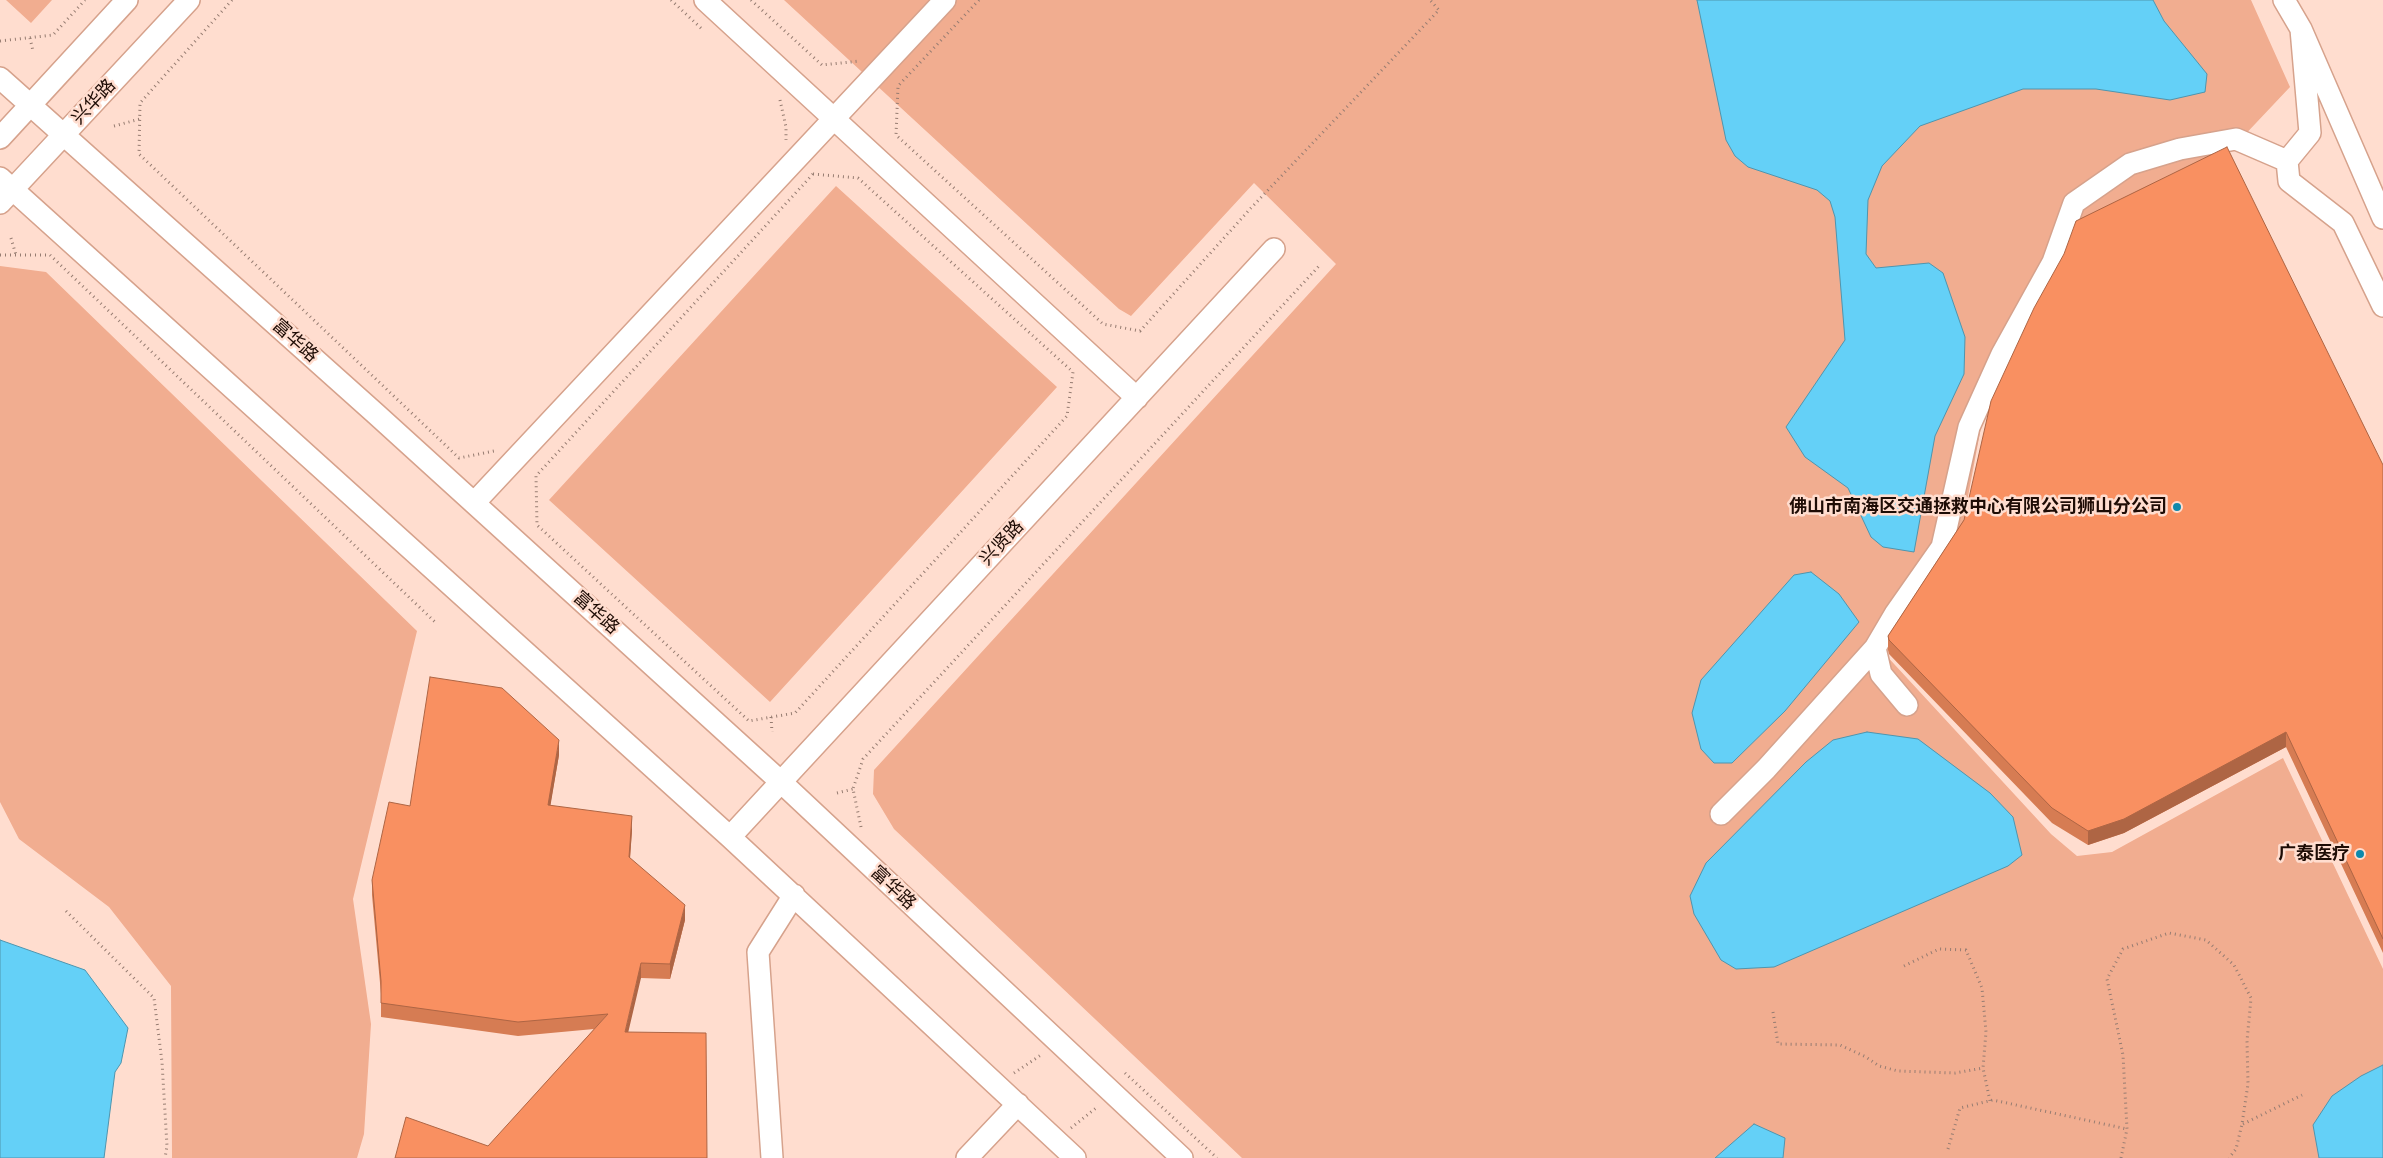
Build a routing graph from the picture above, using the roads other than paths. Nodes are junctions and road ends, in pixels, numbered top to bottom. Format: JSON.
{"nodes":[{"id":1,"x":127,"y":0,"type":"edge"},
{"id":2,"x":189,"y":0,"type":"edge"},
{"id":3,"x":705,"y":0,"type":"edge"},
{"id":4,"x":945,"y":0,"type":"edge"},
{"id":5,"x":2284,"y":0,"type":"edge"},
{"id":6,"x":2301,"y":29,"type":"junction"},
{"id":7,"x":0,"y":78,"type":"edge"},
{"id":8,"x":30,"y":106,"type":"junction"},
{"id":9,"x":834,"y":120,"type":"junction"},
{"id":10,"x":65,"y":134,"type":"junction"},
{"id":11,"x":0,"y":138,"type":"edge"},
{"id":12,"x":2287,"y":161,"type":"junction"},
{"id":13,"x":4,"y":190,"type":"edge"},
{"id":14,"x":2383,"y":218,"type":"edge"},
{"id":15,"x":1274,"y":249,"type":"dead end"},
{"id":16,"x":2383,"y":306,"type":"edge"},
{"id":17,"x":1136,"y":398,"type":"junction"},
{"id":18,"x":474,"y":503,"type":"junction"},
{"id":19,"x":1875,"y":648,"type":"junction"},
{"id":20,"x":1906,"y":705,"type":"dead end"},
{"id":21,"x":781,"y":782,"type":"junction"},
{"id":22,"x":1722,"y":814,"type":"dead end"},
{"id":23,"x":730,"y":837,"type":"junction"},
{"id":24,"x":794,"y":895,"type":"junction"},
{"id":25,"x":1018,"y":1104,"type":"junction"},
{"id":26,"x":772,"y":1158,"type":"edge"},
{"id":27,"x":967,"y":1158,"type":"edge"},
{"id":28,"x":1076,"y":1158,"type":"edge"},
{"id":29,"x":1182,"y":1158,"type":"edge"}],
"edges":[{"from":1,"to":8,"type":"street"},
{"from":2,"to":10,"type":"street","name":"兴华路"},
{"from":3,"to":9,"type":"street"},
{"from":4,"to":9,"type":"street"},
{"from":5,"to":6,"type":"street"},
{"from":6,"to":12,"type":"street"},
{"from":6,"to":14,"type":"street"},
{"from":7,"to":8,"type":"street","name":"富华路"},
{"from":8,"to":10,"type":"street","name":"富华路"},
{"from":8,"to":11,"type":"street"},
{"from":9,"to":17,"type":"street"},
{"from":9,"to":18,"type":"street"},
{"from":10,"to":13,"type":"street","name":"兴华路"},
{"from":10,"to":18,"type":"street","name":"富华路"},
{"from":12,"to":16,"type":"street"},
{"from":12,"to":19,"type":"street"},
{"from":13,"to":23,"type":"street"},
{"from":15,"to":17,"type":"street","name":"兴贤路"},
{"from":17,"to":21,"type":"street","name":"兴贤路"},
{"from":18,"to":21,"type":"street","name":"富华路"},
{"from":19,"to":20,"type":"street"},
{"from":19,"to":22,"type":"street"},
{"from":21,"to":23,"type":"street","name":"兴贤路"},
{"from":21,"to":29,"type":"street","name":"富华路"},
{"from":23,"to":24,"type":"street"},
{"from":24,"to":25,"type":"street"},
{"from":24,"to":26,"type":"street"},
{"from":25,"to":27,"type":"street"},
{"from":25,"to":28,"type":"street"}]}
